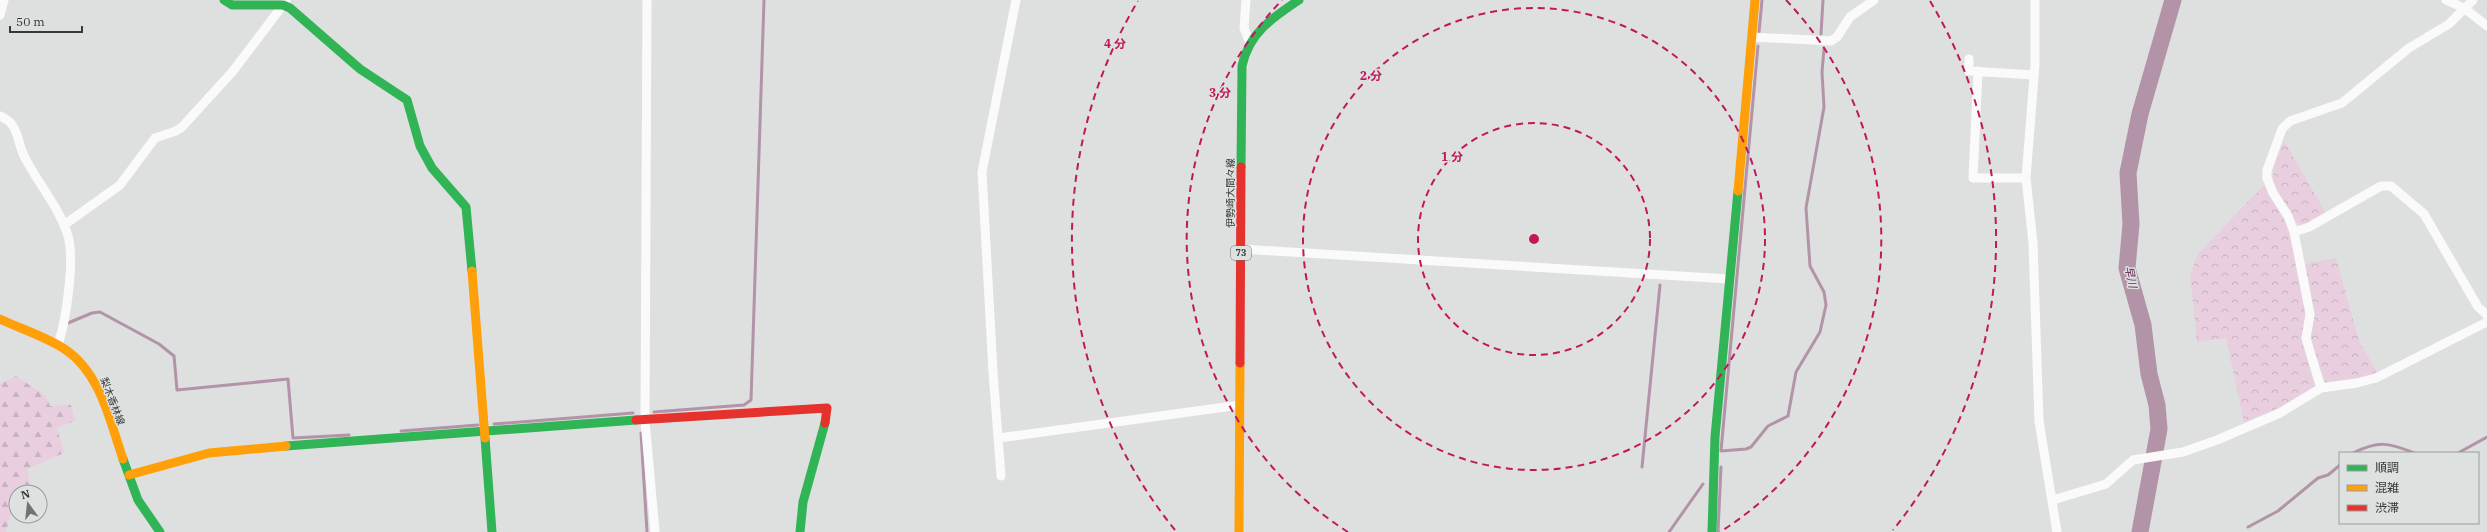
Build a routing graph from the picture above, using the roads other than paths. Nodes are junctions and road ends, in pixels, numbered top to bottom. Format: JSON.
{"nodes":[{"id":1,"x":4,"y":0,"type":"edge"},
{"id":2,"x":224,"y":0,"type":"edge"},
{"id":3,"x":647,"y":0,"type":"edge"},
{"id":4,"x":1016,"y":0,"type":"edge"},
{"id":5,"x":1246,"y":0,"type":"edge"},
{"id":6,"x":1299,"y":0,"type":"edge"},
{"id":7,"x":1755,"y":0,"type":"edge"},
{"id":8,"x":1874,"y":0,"type":"edge"},
{"id":9,"x":2035,"y":0,"type":"edge"},
{"id":10,"x":2446,"y":0,"type":"edge"},
{"id":11,"x":2473,"y":0,"type":"edge"},
{"id":12,"x":285,"y":3,"type":"edge"},
{"id":13,"x":2464,"y":8,"type":"junction"},
{"id":14,"x":0,"y":15,"type":"edge"},
{"id":15,"x":2487,"y":26,"type":"edge"},
{"id":16,"x":1752,"y":37,"type":"junction"},
{"id":17,"x":1249,"y":41,"type":"junction"},
{"id":18,"x":1969,"y":59,"type":"dead end"},
{"id":19,"x":1978,"y":72,"type":"junction"},
{"id":20,"x":2034,"y":75,"type":"junction"},
{"id":21,"x":0,"y":116,"type":"edge"},
{"id":22,"x":2026,"y":178,"type":"junction"},
{"id":23,"x":64,"y":225,"type":"junction"},
{"id":24,"x":2294,"y":232,"type":"junction"},
{"id":25,"x":1241,"y":249,"type":"junction"},
{"id":26,"x":1729,"y":279,"type":"junction"},
{"id":27,"x":2487,"y":315,"type":"edge"},
{"id":28,"x":0,"y":319,"type":"edge"},
{"id":29,"x":2487,"y":322,"type":"edge"},
{"id":30,"x":58,"y":345,"type":"junction"},
{"id":31,"x":2321,"y":388,"type":"junction"},
{"id":32,"x":1240,"y":405,"type":"junction"},
{"id":33,"x":645,"y":420,"type":"junction"},
{"id":34,"x":485,"y":431,"type":"junction"},
{"id":35,"x":999,"y":438,"type":"junction"},
{"id":36,"x":129,"y":475,"type":"junction"},
{"id":37,"x":1001,"y":476,"type":"dead end"},
{"id":38,"x":2053,"y":500,"type":"junction"},
{"id":39,"x":160,"y":532,"type":"edge"},
{"id":40,"x":492,"y":532,"type":"edge"},
{"id":41,"x":655,"y":532,"type":"edge"},
{"id":42,"x":800,"y":532,"type":"edge"},
{"id":43,"x":1239,"y":532,"type":"edge"},
{"id":44,"x":1712,"y":532,"type":"edge"},
{"id":45,"x":2058,"y":532,"type":"edge"}],
"edges":[{"from":1,"to":14,"type":"street"},
{"from":2,"to":12,"type":"street"},
{"from":3,"to":33,"type":"street"},
{"from":4,"to":35,"type":"street"},
{"from":5,"to":17,"type":"street"},
{"from":6,"to":17,"type":"street","name":"伊勢崎大間々線","number":"73"},
{"from":7,"to":16,"type":"street"},
{"from":8,"to":16,"type":"street"},
{"from":9,"to":20,"type":"street"},
{"from":10,"to":13,"type":"street"},
{"from":11,"to":13,"type":"street"},
{"from":12,"to":23,"type":"street"},
{"from":12,"to":34,"type":"street"},
{"from":13,"to":15,"type":"street"},
{"from":13,"to":24,"type":"street"},
{"from":16,"to":26,"type":"street"},
{"from":17,"to":25,"type":"street","name":"伊勢崎大間々線","number":"73"},
{"from":18,"to":19,"type":"street"},
{"from":19,"to":20,"type":"street"},
{"from":19,"to":22,"type":"street"},
{"from":20,"to":22,"type":"street"},
{"from":21,"to":23,"type":"street"},
{"from":22,"to":38,"type":"street"},
{"from":23,"to":30,"type":"street"},
{"from":24,"to":27,"type":"street"},
{"from":24,"to":31,"type":"street"},
{"from":25,"to":26,"type":"street"},
{"from":25,"to":32,"type":"street","name":"伊勢崎大間々線","number":"73"},
{"from":26,"to":44,"type":"street"},
{"from":28,"to":30,"type":"street","name":"梨木香林線"},
{"from":29,"to":31,"type":"street"},
{"from":30,"to":36,"type":"street","name":"梨木香林線"},
{"from":31,"to":38,"type":"street"},
{"from":32,"to":35,"type":"street"},
{"from":32,"to":43,"type":"street","name":"伊勢崎大間々線","number":"73"},
{"from":33,"to":34,"type":"street"},
{"from":33,"to":41,"type":"street"},
{"from":33,"to":42,"type":"street"},
{"from":34,"to":36,"type":"street"},
{"from":34,"to":40,"type":"street"},
{"from":35,"to":37,"type":"street"},
{"from":36,"to":39,"type":"street","name":"梨木香林線"},
{"from":38,"to":45,"type":"street"}]}
